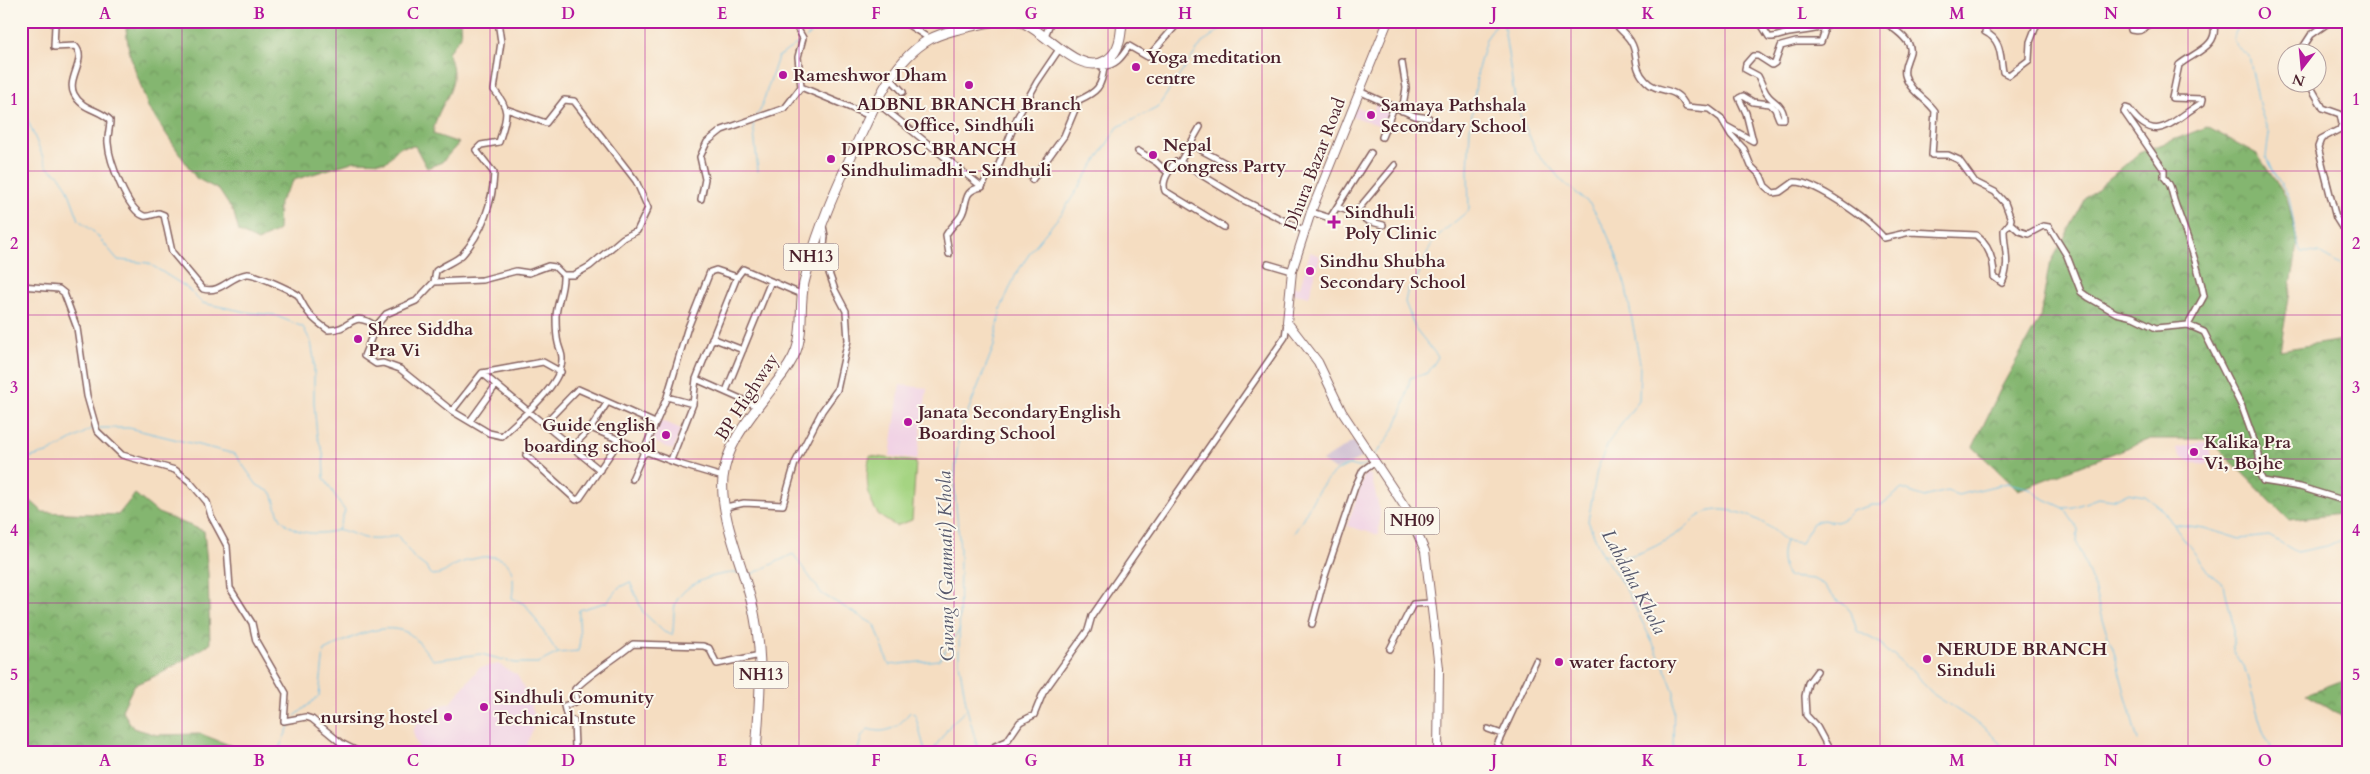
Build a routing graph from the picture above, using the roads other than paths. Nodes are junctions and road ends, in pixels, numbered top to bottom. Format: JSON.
{"nodes":[{"id":1,"x":49,"y":21,"type":"edge"},
{"id":2,"x":498,"y":21,"type":"edge"},
{"id":3,"x":794,"y":21,"type":"edge"},
{"id":4,"x":902,"y":21,"type":"edge"},
{"id":5,"x":995,"y":21,"type":"edge"},
{"id":6,"x":1019,"y":21,"type":"edge"},
{"id":7,"x":1051,"y":21,"type":"edge"},
{"id":8,"x":1180,"y":21,"type":"edge"},
{"id":9,"x":1388,"y":21,"type":"edge"},
{"id":10,"x":1613,"y":21,"type":"edge"},
{"id":11,"x":1759,"y":21,"type":"edge"},
{"id":12,"x":1835,"y":21,"type":"edge"},
{"id":13,"x":1883,"y":21,"type":"edge"},
{"id":14,"x":1988,"y":21,"type":"edge"},
{"id":15,"x":2038,"y":21,"type":"edge"},
{"id":16,"x":2130,"y":21,"type":"edge"},
{"id":17,"x":2150,"y":21,"type":"edge"},
{"id":18,"x":2213,"y":21,"type":"edge"},
{"id":19,"x":2331,"y":21,"type":"edge"},
{"id":20,"x":1121,"y":22,"type":"edge"},
{"id":21,"x":1823,"y":29,"type":"junction"},
{"id":22,"x":1044,"y":36,"type":"junction"},
{"id":23,"x":930,"y":39,"type":"junction"},
{"id":24,"x":2306,"y":42,"type":"edge"},
{"id":25,"x":1060,"y":48,"type":"junction"},
{"id":26,"x":1402,"y":63,"type":"dead end"},
{"id":27,"x":1100,"y":66,"type":"junction"},
{"id":28,"x":891,"y":79,"type":"junction"},
{"id":29,"x":801,"y":87,"type":"junction"},
{"id":30,"x":1359,"y":91,"type":"junction"},
{"id":31,"x":903,"y":92,"type":"dead end"},
{"id":32,"x":2314,"y":92,"type":"edge"},
{"id":33,"x":876,"y":102,"type":"junction"},
{"id":34,"x":1394,"y":107,"type":"junction"},
{"id":35,"x":506,"y":109,"type":"junction"},
{"id":36,"x":1402,"y":111,"type":"junction"},
{"id":37,"x":870,"y":116,"type":"junction"},
{"id":38,"x":1429,"y":118,"type":"dead end"},
{"id":39,"x":1725,"y":125,"type":"junction"},
{"id":40,"x":1200,"y":127,"type":"dead end"},
{"id":41,"x":1382,"y":137,"type":"dead end"},
{"id":42,"x":1190,"y":144,"type":"junction"},
{"id":43,"x":1138,"y":151,"type":"dead end"},
{"id":44,"x":1372,"y":153,"type":"dead end"},
{"id":45,"x":1180,"y":162,"type":"junction"},
{"id":46,"x":1227,"y":164,"type":"dead end"},
{"id":47,"x":1396,"y":165,"type":"dead end"},
{"id":48,"x":1168,"y":173,"type":"junction"},
{"id":49,"x":1032,"y":180,"type":"dead end"},
{"id":50,"x":982,"y":187,"type":"junction"},
{"id":51,"x":701,"y":199,"type":"dead end"},
{"id":52,"x":1339,"y":208,"type":"junction"},
{"id":53,"x":2349,"y":208,"type":"edge"},
{"id":54,"x":1311,"y":212,"type":"junction"},
{"id":55,"x":1355,"y":213,"type":"junction"},
{"id":56,"x":2349,"y":222,"type":"edge"},
{"id":57,"x":822,"y":223,"type":"junction"},
{"id":58,"x":2010,"y":223,"type":"junction"},
{"id":59,"x":1383,"y":225,"type":"dead end"},
{"id":60,"x":1224,"y":227,"type":"dead end"},
{"id":61,"x":2349,"y":230,"type":"edge"},
{"id":62,"x":1305,"y":231,"type":"junction"},
{"id":63,"x":949,"y":254,"type":"dead end"},
{"id":64,"x":1268,"y":264,"type":"dead end"},
{"id":65,"x":1292,"y":271,"type":"junction"},
{"id":66,"x":564,"y":275,"type":"junction"},
{"id":67,"x":736,"y":277,"type":"junction"},
{"id":68,"x":771,"y":281,"type":"junction"},
{"id":69,"x":434,"y":282,"type":"junction"},
{"id":70,"x":21,"y":286,"type":"edge"},
{"id":71,"x":802,"y":295,"type":"junction"},
{"id":72,"x":1287,"y":322,"type":"junction"},
{"id":73,"x":2188,"y":325,"type":"junction"},
{"id":74,"x":376,"y":326,"type":"junction"},
{"id":75,"x":712,"y":338,"type":"junction"},
{"id":76,"x":743,"y":350,"type":"junction"},
{"id":77,"x":560,"y":372,"type":"junction"},
{"id":78,"x":482,"y":373,"type":"junction"},
{"id":79,"x":696,"y":379,"type":"junction"},
{"id":80,"x":496,"y":385,"type":"junction"},
{"id":81,"x":726,"y":391,"type":"junction"},
{"id":82,"x":667,"y":397,"type":"junction"},
{"id":83,"x":607,"y":403,"type":"junction"},
{"id":84,"x":693,"y":404,"type":"junction"},
{"id":85,"x":759,"y":407,"type":"junction"},
{"id":86,"x":452,"y":411,"type":"junction"},
{"id":87,"x":529,"y":413,"type":"junction"},
{"id":88,"x":470,"y":421,"type":"junction"},
{"id":89,"x":655,"y":423,"type":"junction"},
{"id":90,"x":543,"y":424,"type":"junction"},
{"id":91,"x":591,"y":428,"type":"junction"},
{"id":92,"x":620,"y":440,"type":"junction"},
{"id":93,"x":569,"y":445,"type":"junction"},
{"id":94,"x":644,"y":451,"type":"junction"},
{"id":95,"x":526,"y":455,"type":"dead end"},
{"id":96,"x":671,"y":460,"type":"junction"},
{"id":97,"x":1374,"y":462,"type":"junction"},
{"id":98,"x":600,"y":470,"type":"junction"},
{"id":99,"x":723,"y":477,"type":"junction"},
{"id":100,"x":632,"y":479,"type":"dead end"},
{"id":101,"x":2349,"y":502,"type":"edge"},
{"id":102,"x":726,"y":507,"type":"junction"},
{"id":103,"x":1432,"y":602,"type":"junction"},
{"id":104,"x":1312,"y":624,"type":"dead end"},
{"id":105,"x":1390,"y":649,"type":"dead end"},
{"id":106,"x":760,"y":655,"type":"junction"},
{"id":107,"x":1536,"y":661,"type":"dead end"},
{"id":108,"x":1817,"y":671,"type":"dead end"},
{"id":109,"x":1488,"y":729,"type":"dead end"},
{"id":110,"x":1502,"y":734,"type":"junction"},
{"id":111,"x":361,"y":753,"type":"edge"},
{"id":112,"x":572,"y":753,"type":"edge"},
{"id":113,"x":756,"y":753,"type":"edge"},
{"id":114,"x":992,"y":753,"type":"edge"},
{"id":115,"x":1438,"y":753,"type":"edge"},
{"id":116,"x":1507,"y":753,"type":"edge"},
{"id":117,"x":1831,"y":753,"type":"edge"}],
"edges":[{"from":1,"to":74,"type":"street"},
{"from":2,"to":35,"type":"street"},
{"from":3,"to":29,"type":"street"},
{"from":4,"to":23,"type":"street"},
{"from":5,"to":23,"type":"highway","name":"BP Highway","number":"NH13"},
{"from":6,"to":22,"type":"highway"},
{"from":7,"to":22,"type":"street"},
{"from":8,"to":27,"type":"street"},
{"from":9,"to":30,"type":"main road","name":"Dhura Bazar Road"},
{"from":10,"to":39,"type":"street"},
{"from":11,"to":21,"type":"street"},
{"from":12,"to":21,"type":"street"},
{"from":13,"to":58,"type":"street"},
{"from":14,"to":15,"type":"street"},
{"from":16,"to":17,"type":"street"},
{"from":18,"to":73,"type":"street"},
{"from":19,"to":24,"type":"street"},
{"from":20,"to":27,"type":"highway"},
{"from":21,"to":39,"type":"street"},
{"from":22,"to":25,"type":"highway"},
{"from":23,"to":28,"type":"highway","name":"BP Highway","number":"NH13"},
{"from":25,"to":27,"type":"highway"},
{"from":25,"to":50,"type":"street"},
{"from":26,"to":36,"type":"street"},
{"from":27,"to":49,"type":"street"},
{"from":28,"to":31,"type":"street"},
{"from":28,"to":33,"type":"highway","name":"BP Highway","number":"NH13"},
{"from":29,"to":37,"type":"street"},
{"from":29,"to":51,"type":"street"},
{"from":30,"to":34,"type":"street"},
{"from":30,"to":54,"type":"main road","name":"Dhura Bazar Road"},
{"from":32,"to":61,"type":"street"},
{"from":33,"to":37,"type":"highway","name":"BP Highway","number":"NH13"},
{"from":33,"to":50,"type":"street"},
{"from":34,"to":36,"type":"street"},
{"from":34,"to":41,"type":"street"},
{"from":35,"to":66,"type":"street"},
{"from":35,"to":69,"type":"street"},
{"from":36,"to":38,"type":"street"},
{"from":37,"to":57,"type":"highway","name":"BP Highway","number":"NH13"},
{"from":39,"to":58,"type":"street"},
{"from":40,"to":42,"type":"street"},
{"from":42,"to":45,"type":"street"},
{"from":42,"to":46,"type":"street"},
{"from":43,"to":48,"type":"street"},
{"from":44,"to":52,"type":"street"},
{"from":45,"to":48,"type":"street"},
{"from":45,"to":62,"type":"street"},
{"from":47,"to":55,"type":"street"},
{"from":48,"to":60,"type":"street"},
{"from":50,"to":63,"type":"street"},
{"from":52,"to":54,"type":"street"},
{"from":52,"to":55,"type":"street"},
{"from":53,"to":56,"type":"street"},
{"from":54,"to":62,"type":"main road","name":"Dhura Bazar Road"},
{"from":55,"to":59,"type":"street"},
{"from":57,"to":71,"type":"highway","name":"BP Highway","number":"NH13"},
{"from":57,"to":102,"type":"street"},
{"from":58,"to":73,"type":"street"},
{"from":62,"to":65,"type":"main road","name":"Dhura Bazar Road"},
{"from":64,"to":65,"type":"street"},
{"from":65,"to":72,"type":"main road","name":"Dhura Bazar Road"},
{"from":66,"to":69,"type":"street"},
{"from":66,"to":77,"type":"street"},
{"from":67,"to":68,"type":"street"},
{"from":67,"to":75,"type":"street"},
{"from":67,"to":82,"type":"street"},
{"from":68,"to":71,"type":"street"},
{"from":68,"to":76,"type":"street"},
{"from":69,"to":74,"type":"street"},
{"from":70,"to":111,"type":"street"},
{"from":71,"to":85,"type":"highway","name":"BP Highway","number":"NH13"},
{"from":72,"to":97,"type":"main road","number":"NH09"},
{"from":72,"to":114,"type":"street"},
{"from":73,"to":101,"type":"street"},
{"from":74,"to":86,"type":"street"},
{"from":75,"to":76,"type":"street"},
{"from":75,"to":79,"type":"street"},
{"from":76,"to":81,"type":"street"},
{"from":77,"to":78,"type":"street"},
{"from":77,"to":87,"type":"street"},
{"from":78,"to":80,"type":"street"},
{"from":78,"to":86,"type":"street"},
{"from":79,"to":81,"type":"street"},
{"from":79,"to":84,"type":"street"},
{"from":80,"to":87,"type":"street"},
{"from":80,"to":88,"type":"street"},
{"from":81,"to":85,"type":"street"},
{"from":82,"to":84,"type":"street"},
{"from":82,"to":89,"type":"street"},
{"from":83,"to":89,"type":"street"},
{"from":83,"to":90,"type":"street"},
{"from":83,"to":91,"type":"street"},
{"from":84,"to":96,"type":"street"},
{"from":85,"to":99,"type":"highway","name":"BP Highway","number":"NH13"},
{"from":86,"to":88,"type":"street"},
{"from":87,"to":88,"type":"street"},
{"from":87,"to":90,"type":"street"},
{"from":89,"to":94,"type":"street"},
{"from":90,"to":93,"type":"street"},
{"from":91,"to":92,"type":"street"},
{"from":91,"to":93,"type":"street"},
{"from":92,"to":94,"type":"street"},
{"from":92,"to":98,"type":"street"},
{"from":93,"to":98,"type":"street"},
{"from":94,"to":96,"type":"street"},
{"from":94,"to":100,"type":"street"},
{"from":95,"to":98,"type":"street"},
{"from":96,"to":99,"type":"street"},
{"from":97,"to":103,"type":"main road","number":"NH09"},
{"from":97,"to":104,"type":"street"},
{"from":99,"to":102,"type":"highway","name":"BP Highway","number":"NH13"},
{"from":102,"to":106,"type":"highway","name":"BP Highway","number":"NH13"},
{"from":103,"to":105,"type":"street"},
{"from":103,"to":115,"type":"main road","number":"NH09"},
{"from":106,"to":112,"type":"street"},
{"from":106,"to":113,"type":"highway","name":"BP Highway","number":"NH13"},
{"from":107,"to":110,"type":"street"},
{"from":108,"to":117,"type":"street"},
{"from":109,"to":110,"type":"street"},
{"from":110,"to":116,"type":"street"}]}
